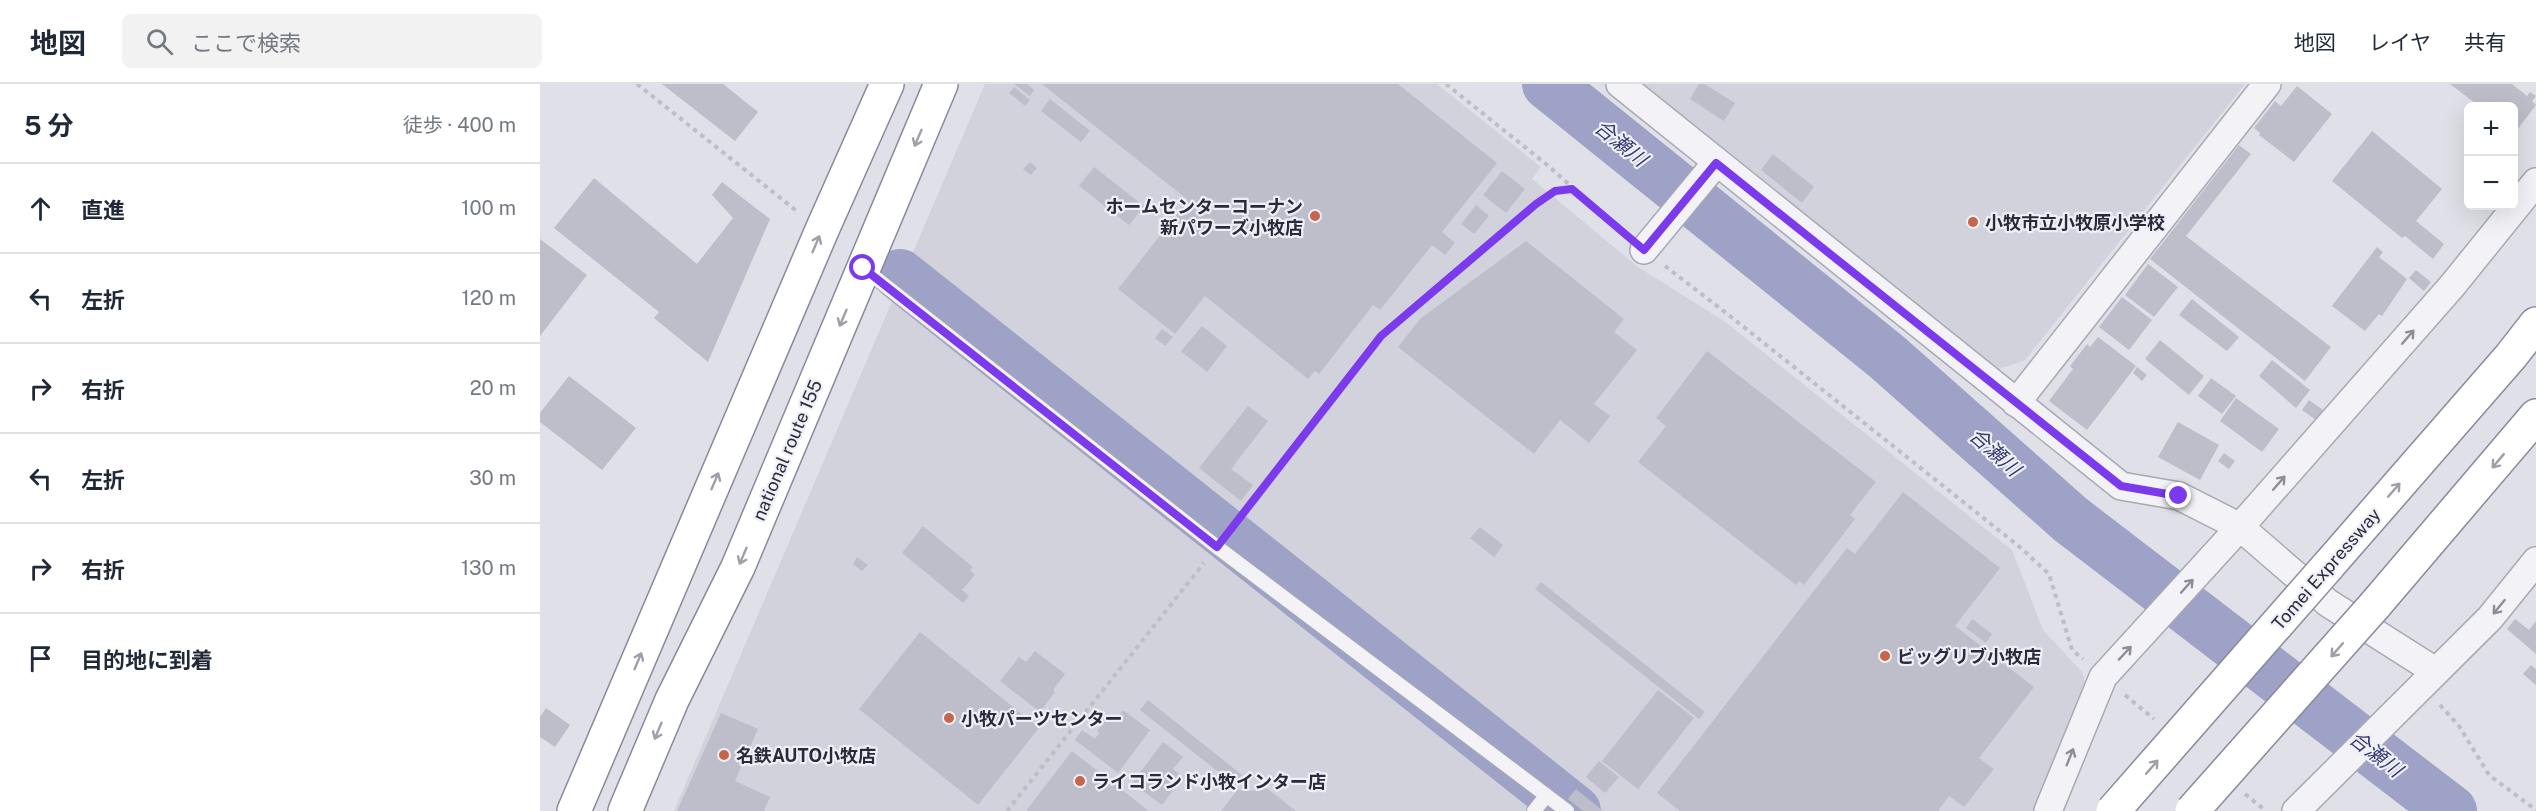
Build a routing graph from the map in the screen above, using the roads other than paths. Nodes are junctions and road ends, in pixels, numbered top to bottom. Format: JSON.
{"nodes":[{"id":1,"x":887,"y":84,"type":"edge"},
{"id":2,"x":941,"y":84,"type":"edge"},
{"id":3,"x":1620,"y":84,"type":"edge"},
{"id":4,"x":2267,"y":84,"type":"edge"},
{"id":5,"x":1716,"y":163,"type":"junction"},
{"id":6,"x":2536,"y":182,"type":"edge"},
{"id":7,"x":1644,"y":250,"type":"road end"},
{"id":8,"x":863,"y":268,"type":"junction"},
{"id":9,"x":2536,"y":324,"type":"edge"},
{"id":10,"x":2016,"y":403,"type":"junction"},
{"id":11,"x":2536,"y":416,"type":"edge"},
{"id":12,"x":2240,"y":527,"type":"junction"},
{"id":13,"x":2536,"y":561,"type":"edge"},
{"id":14,"x":2422,"y":685,"type":"junction"},
{"id":15,"x":1546,"y":796,"type":"junction"},
{"id":16,"x":574,"y":811,"type":"edge"},
{"id":17,"x":625,"y":811,"type":"edge"},
{"id":18,"x":1534,"y":811,"type":"edge"},
{"id":19,"x":1567,"y":811,"type":"edge"},
{"id":20,"x":2048,"y":811,"type":"edge"},
{"id":21,"x":2113,"y":811,"type":"edge"},
{"id":22,"x":2192,"y":811,"type":"edge"},
{"id":23,"x":2296,"y":811,"type":"edge"}],
"edges":[{"from":16,"to":1,"type":"highway","one_way":true},
{"from":2,"to":8,"type":"highway","name":"national route 155","one_way":true},
{"from":3,"to":5,"type":"street"},
{"from":4,"to":10,"type":"street"},
{"from":5,"to":7,"type":"street"},
{"from":5,"to":10,"type":"street"},
{"from":12,"to":6,"type":"street","one_way":true},
{"from":8,"to":15,"type":"lane"},
{"from":8,"to":17,"type":"highway","name":"national route 155","one_way":true},
{"from":21,"to":9,"type":"highway","name":"Tomei Expressway","one_way":true,"bridge":true},
{"from":10,"to":12,"type":"street"},
{"from":11,"to":22,"type":"highway","one_way":true,"bridge":true},
{"from":12,"to":14,"type":"street"},
{"from":20,"to":12,"type":"street","one_way":true},
{"from":13,"to":14,"type":"street","one_way":true},
{"from":14,"to":23,"type":"street"},
{"from":15,"to":18,"type":"lane"},
{"from":15,"to":19,"type":"lane"}]}
